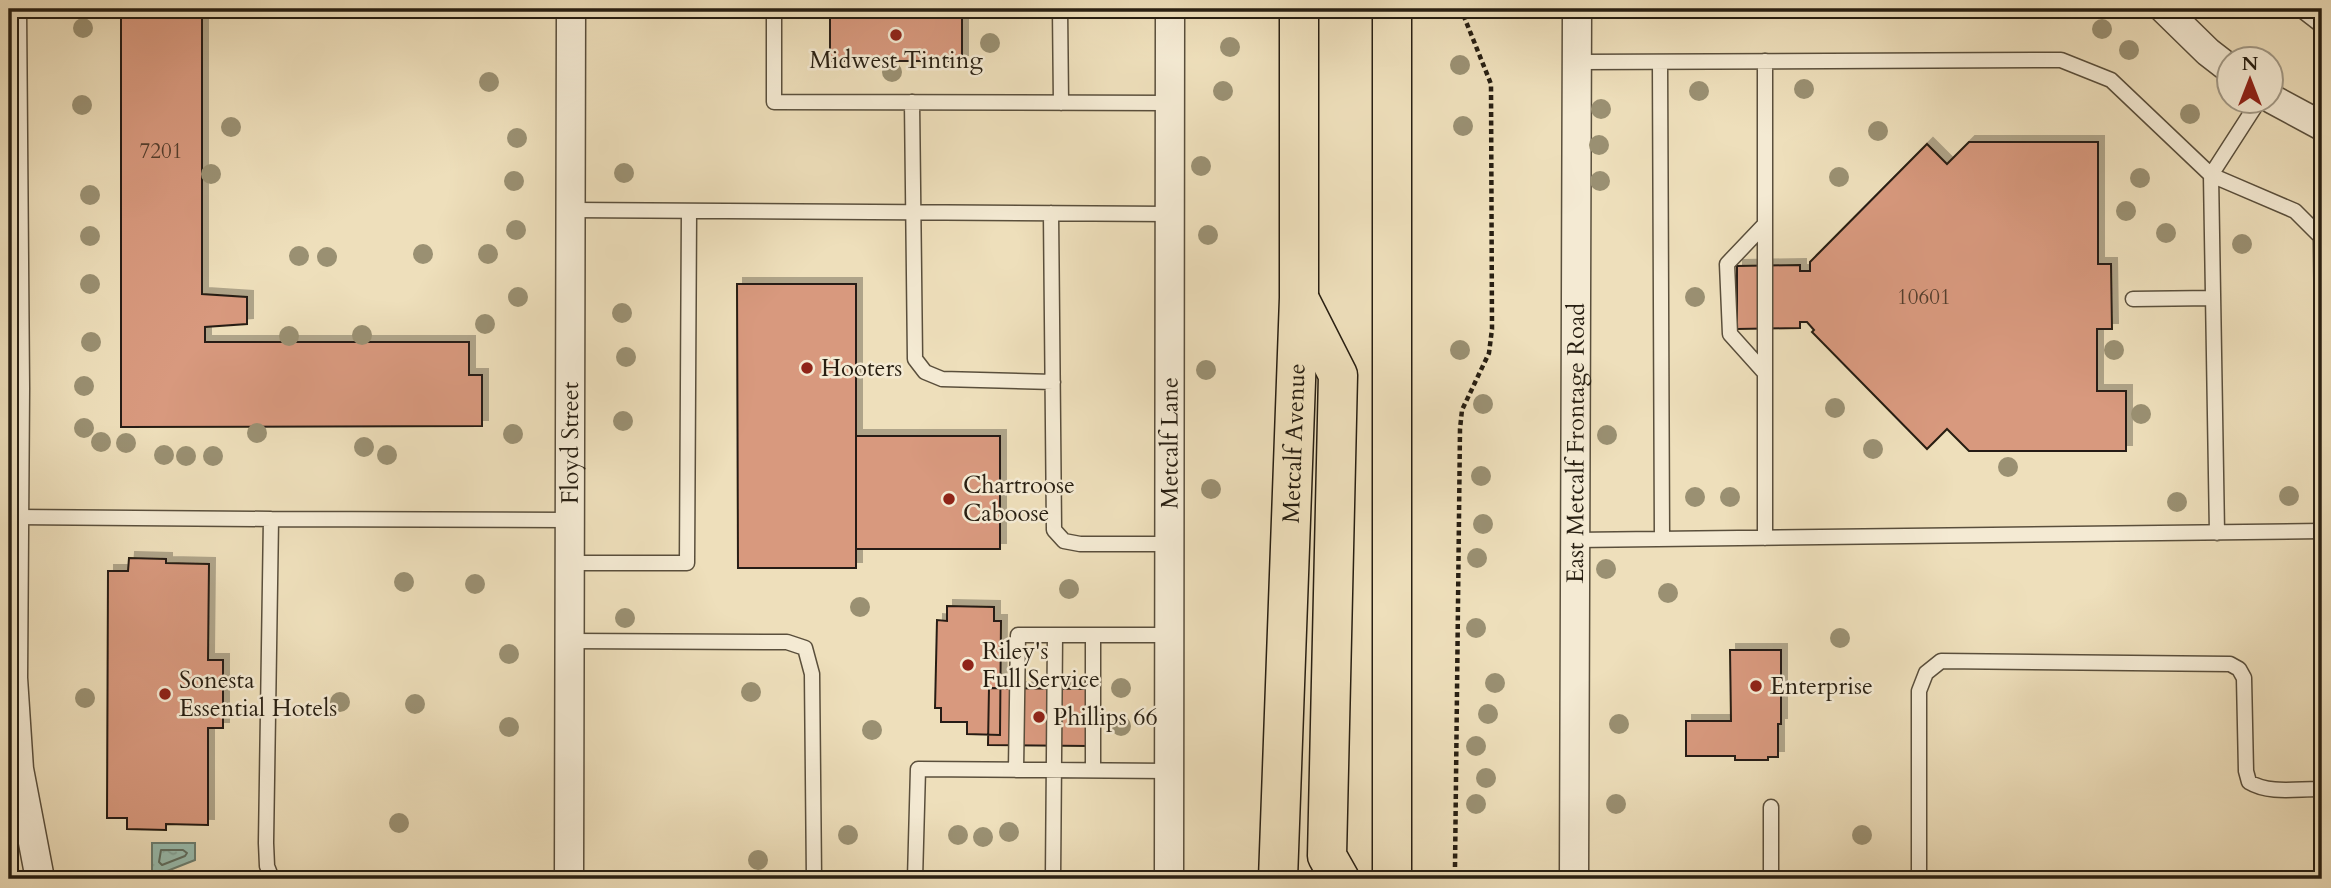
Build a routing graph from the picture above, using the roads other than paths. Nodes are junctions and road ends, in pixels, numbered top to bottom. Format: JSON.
{"nodes":[{"id":1,"x":12,"y":9,"type":"edge"},
{"id":2,"x":571,"y":9,"type":"edge"},
{"id":3,"x":774,"y":9,"type":"edge"},
{"id":4,"x":1060,"y":9,"type":"edge"},
{"id":5,"x":1170,"y":9,"type":"edge"},
{"id":6,"x":1299,"y":9,"type":"edge"},
{"id":7,"x":1392,"y":9,"type":"edge"},
{"id":8,"x":1577,"y":9,"type":"edge"},
{"id":9,"x":2164,"y":9,"type":"edge"},
{"id":10,"x":2300,"y":9,"type":"edge"},
{"id":11,"x":2322,"y":26,"type":"edge"},
{"id":12,"x":2216,"y":59,"type":"edge"},
{"id":13,"x":1765,"y":61,"type":"junction"},
{"id":14,"x":1577,"y":62,"type":"junction"},
{"id":15,"x":1660,"y":62,"type":"junction"},
{"id":16,"x":912,"y":102,"type":"junction"},
{"id":17,"x":1061,"y":103,"type":"junction"},
{"id":18,"x":1170,"y":103,"type":"junction"},
{"id":19,"x":2286,"y":107,"type":"edge"},
{"id":20,"x":2249,"y":116,"type":"edge"},
{"id":21,"x":2322,"y":127,"type":"edge"},
{"id":22,"x":11,"y":130,"type":"edge"},
{"id":23,"x":2211,"y":176,"type":"junction"},
{"id":24,"x":571,"y":210,"type":"junction"},
{"id":25,"x":688,"y":212,"type":"junction"},
{"id":26,"x":913,"y":212,"type":"junction"},
{"id":27,"x":1051,"y":213,"type":"junction"},
{"id":28,"x":1170,"y":214,"type":"junction"},
{"id":29,"x":1765,"y":224,"type":"junction"},
{"id":30,"x":1299,"y":298,"type":"junction"},
{"id":31,"x":2213,"y":298,"type":"junction"},
{"id":32,"x":2133,"y":299,"type":"dead end"},
{"id":33,"x":2322,"y":323,"type":"edge"},
{"id":34,"x":1765,"y":373,"type":"junction"},
{"id":35,"x":1054,"y":382,"type":"junction"},
{"id":36,"x":12,"y":388,"type":"edge"},
{"id":37,"x":15,"y":517,"type":"junction"},
{"id":38,"x":271,"y":520,"type":"junction"},
{"id":39,"x":568,"y":520,"type":"junction"},
{"id":40,"x":2322,"y":531,"type":"edge"},
{"id":41,"x":2217,"y":533,"type":"junction"},
{"id":42,"x":1765,"y":538,"type":"junction"},
{"id":43,"x":1662,"y":539,"type":"junction"},
{"id":44,"x":1575,"y":540,"type":"junction"},
{"id":45,"x":1170,"y":544,"type":"junction"},
{"id":46,"x":569,"y":563,"type":"junction"},
{"id":47,"x":1055,"y":635,"type":"junction"},
{"id":48,"x":1093,"y":635,"type":"junction"},
{"id":49,"x":1169,"y":635,"type":"junction"},
{"id":50,"x":569,"y":641,"type":"junction"},
{"id":51,"x":1016,"y":770,"type":"junction"},
{"id":52,"x":1054,"y":770,"type":"junction"},
{"id":53,"x":1093,"y":770,"type":"junction"},
{"id":54,"x":1169,"y":771,"type":"junction"},
{"id":55,"x":2322,"y":782,"type":"edge"},
{"id":56,"x":1771,"y":807,"type":"dead end"},
{"id":57,"x":40,"y":879,"type":"edge"},
{"id":58,"x":272,"y":879,"type":"edge"},
{"id":59,"x":569,"y":879,"type":"edge"},
{"id":60,"x":814,"y":879,"type":"edge"},
{"id":61,"x":915,"y":879,"type":"edge"},
{"id":62,"x":1053,"y":879,"type":"edge"},
{"id":63,"x":1169,"y":879,"type":"edge"},
{"id":64,"x":1278,"y":879,"type":"edge"},
{"id":65,"x":1340,"y":879,"type":"edge"},
{"id":66,"x":1392,"y":879,"type":"edge"},
{"id":67,"x":1574,"y":879,"type":"edge"},
{"id":68,"x":1771,"y":879,"type":"edge"},
{"id":69,"x":1919,"y":879,"type":"edge"}],
"edges":[{"from":1,"to":22,"type":"street"},
{"from":2,"to":24,"type":"street","name":"Floyd Street"},
{"from":3,"to":16,"type":"lane"},
{"from":4,"to":17,"type":"lane"},
{"from":5,"to":18,"type":"street","name":"Metcalf Lane"},
{"from":6,"to":30,"type":"main road","name":"Metcalf Avenue"},
{"from":7,"to":66,"type":"main road"},
{"from":8,"to":14,"type":"street","name":"East Metcalf Frontage Road"},
{"from":9,"to":12,"type":"street"},
{"from":10,"to":11,"type":"lane"},
{"from":13,"to":15,"type":"lane"},
{"from":13,"to":23,"type":"lane"},
{"from":13,"to":29,"type":"lane"},
{"from":14,"to":15,"type":"lane"},
{"from":14,"to":44,"type":"street","name":"East Metcalf Frontage Road"},
{"from":15,"to":43,"type":"lane"},
{"from":16,"to":17,"type":"lane"},
{"from":16,"to":26,"type":"lane"},
{"from":17,"to":18,"type":"lane"},
{"from":18,"to":28,"type":"street","name":"Metcalf Lane"},
{"from":19,"to":21,"type":"street"},
{"from":20,"to":23,"type":"lane"},
{"from":22,"to":36,"type":"street"},
{"from":23,"to":31,"type":"lane"},
{"from":23,"to":33,"type":"lane"},
{"from":24,"to":25,"type":"lane"},
{"from":24,"to":39,"type":"street","name":"Floyd Street"},
{"from":25,"to":26,"type":"lane"},
{"from":25,"to":46,"type":"lane"},
{"from":26,"to":27,"type":"lane"},
{"from":26,"to":35,"type":"lane"},
{"from":27,"to":28,"type":"lane"},
{"from":27,"to":35,"type":"lane"},
{"from":28,"to":45,"type":"street","name":"Metcalf Lane"},
{"from":29,"to":34,"type":"lane"},
{"from":29,"to":34,"type":"lane"},
{"from":30,"to":64,"type":"main road","name":"Metcalf Avenue"},
{"from":30,"to":65,"type":"main road"},
{"from":31,"to":32,"type":"lane"},
{"from":31,"to":41,"type":"lane"},
{"from":34,"to":42,"type":"lane"},
{"from":35,"to":45,"type":"lane"},
{"from":36,"to":37,"type":"street"},
{"from":37,"to":38,"type":"lane"},
{"from":37,"to":57,"type":"street"},
{"from":38,"to":39,"type":"lane"},
{"from":38,"to":58,"type":"lane"},
{"from":39,"to":46,"type":"street","name":"Floyd Street"},
{"from":40,"to":41,"type":"lane"},
{"from":41,"to":42,"type":"lane"},
{"from":42,"to":43,"type":"lane"},
{"from":43,"to":44,"type":"lane"},
{"from":44,"to":67,"type":"street","name":"East Metcalf Frontage Road"},
{"from":45,"to":49,"type":"street","name":"Metcalf Lane"},
{"from":46,"to":50,"type":"street","name":"Floyd Street"},
{"from":47,"to":48,"type":"lane"},
{"from":47,"to":51,"type":"lane"},
{"from":47,"to":52,"type":"lane"},
{"from":48,"to":49,"type":"lane"},
{"from":48,"to":53,"type":"lane"},
{"from":49,"to":54,"type":"street","name":"Metcalf Lane"},
{"from":50,"to":59,"type":"street","name":"Floyd Street"},
{"from":50,"to":60,"type":"lane"},
{"from":51,"to":52,"type":"lane"},
{"from":51,"to":61,"type":"lane"},
{"from":52,"to":53,"type":"lane"},
{"from":52,"to":62,"type":"lane"},
{"from":53,"to":54,"type":"lane"},
{"from":54,"to":63,"type":"street","name":"Metcalf Lane"},
{"from":55,"to":69,"type":"lane"},
{"from":56,"to":68,"type":"lane"}]}
